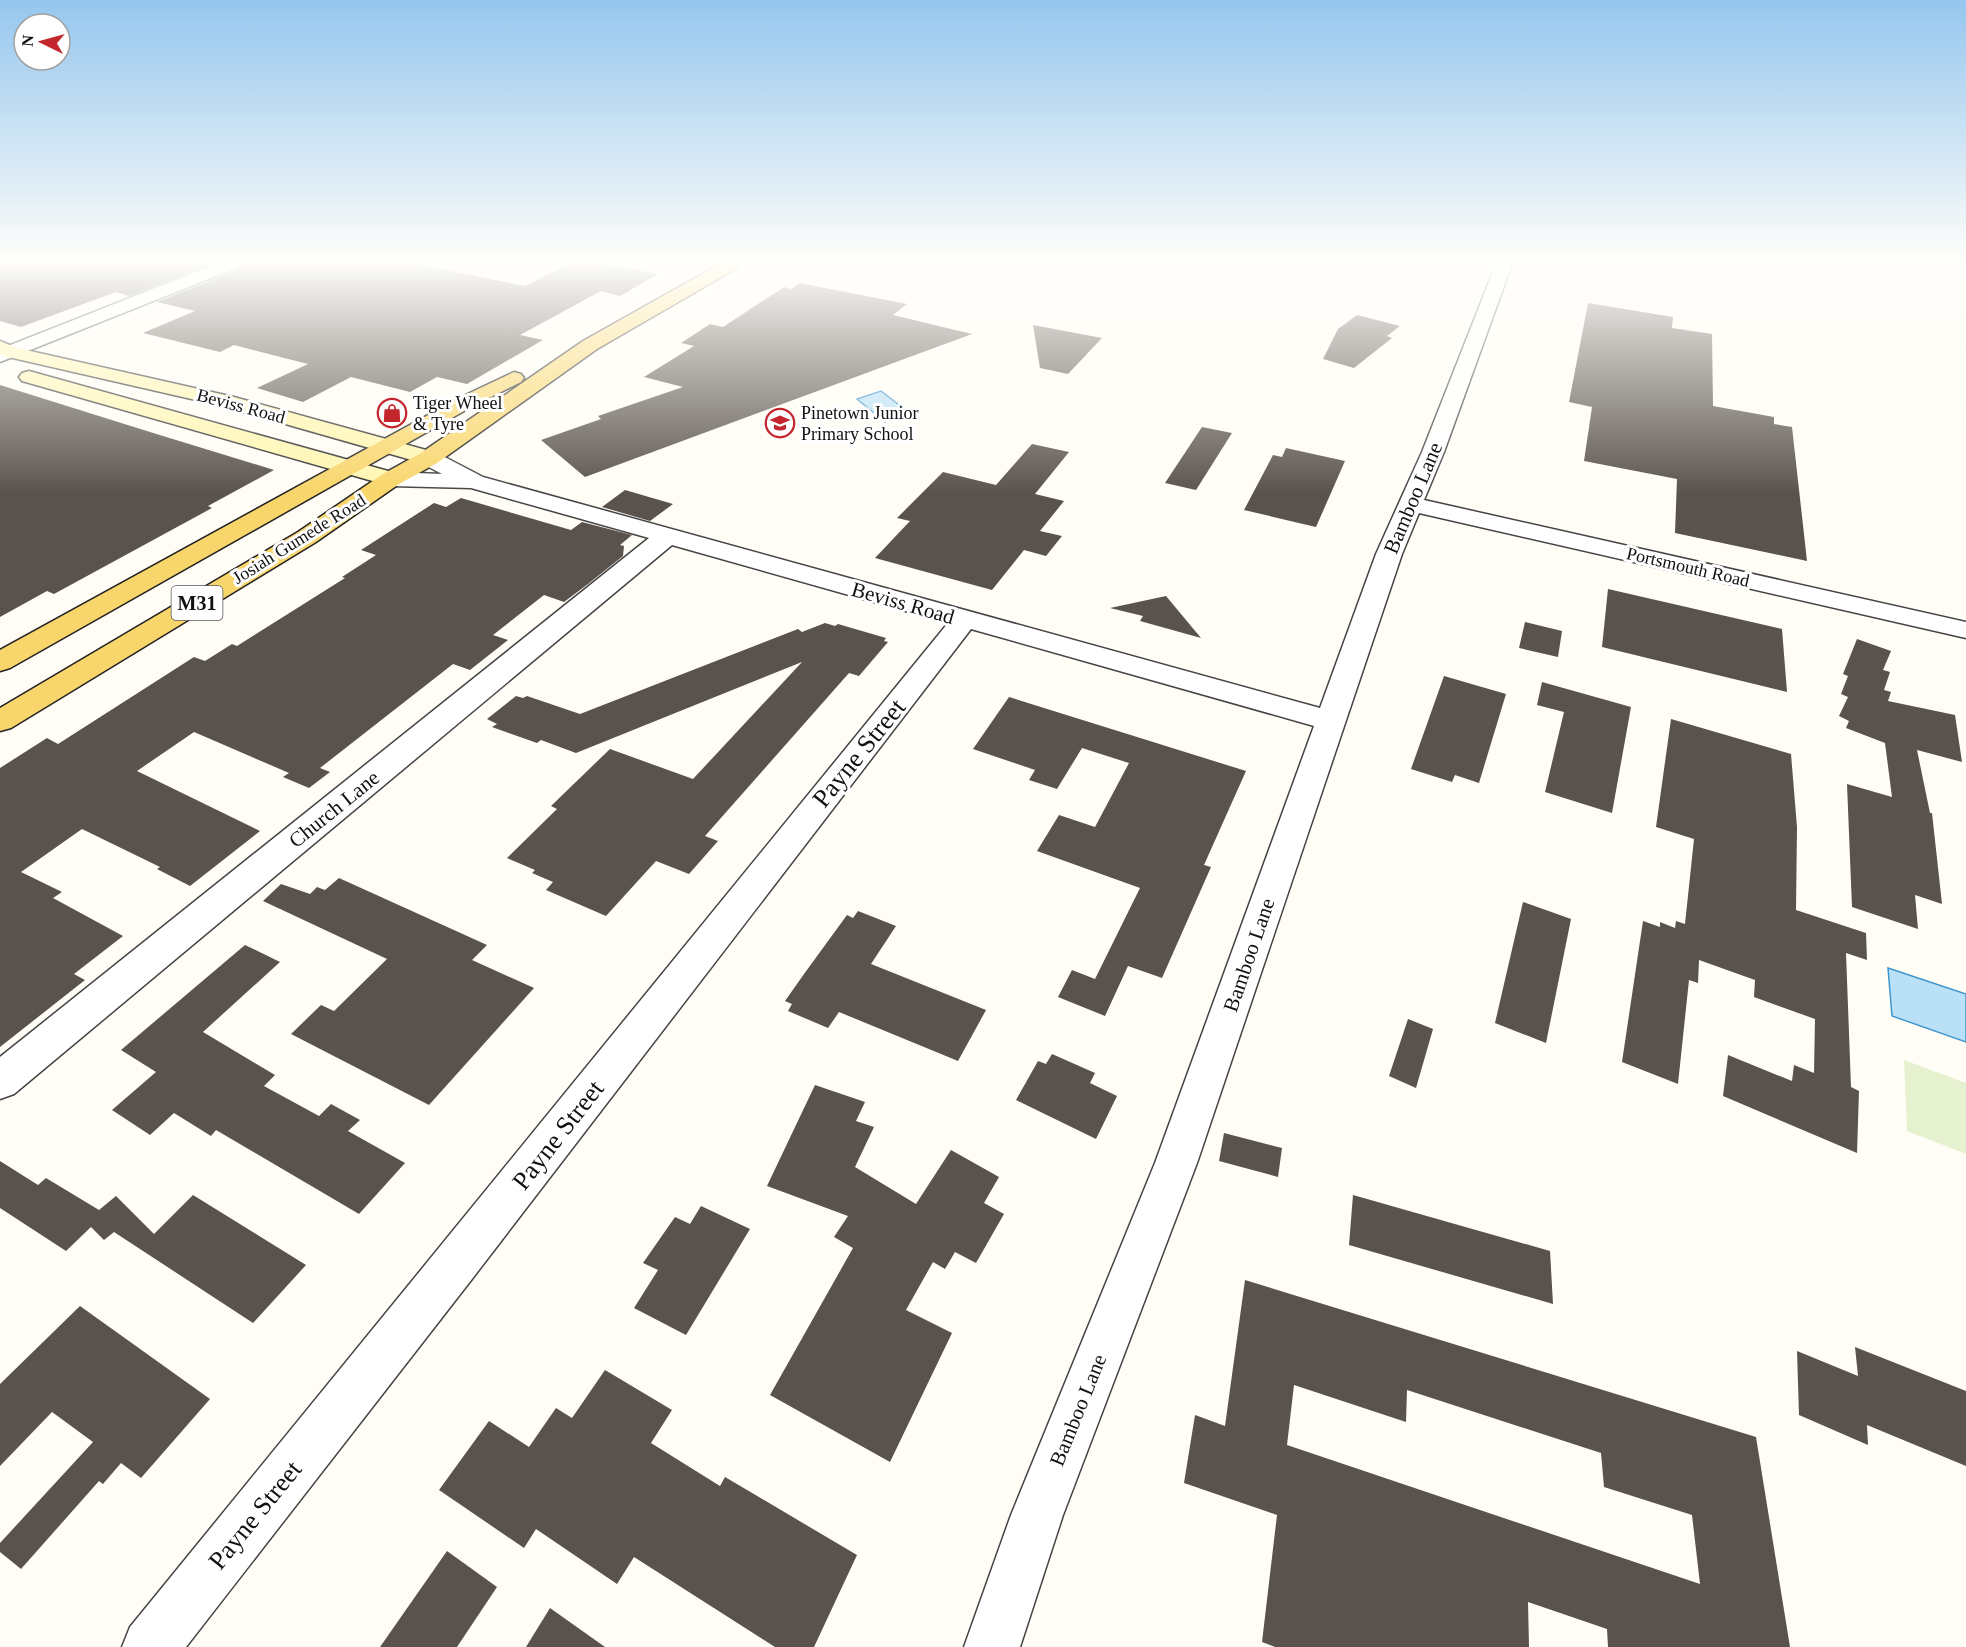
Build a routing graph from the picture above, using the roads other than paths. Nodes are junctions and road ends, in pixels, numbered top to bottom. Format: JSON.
{"nodes":[{"id":1,"x":40,"y":341,"type":"edge"},
{"id":2,"x":597,"y":341,"type":"edge"},
{"id":3,"x":1475,"y":341,"type":"edge"},
{"id":4,"x":590,"y":345,"type":"junction"},
{"id":5,"x":3,"y":356,"type":"edge"},
{"id":6,"x":387,"y":447,"type":"junction"},
{"id":7,"x":429,"y":458,"type":"junction"},
{"id":8,"x":350,"y":467,"type":"junction"},
{"id":9,"x":392,"y":479,"type":"junction"},
{"id":10,"x":476,"y":483,"type":"junction"},
{"id":11,"x":1410,"y":504,"type":"junction"},
{"id":12,"x":667,"y":536,"type":"junction"},
{"id":13,"x":964,"y":620,"type":"junction"},
{"id":14,"x":1966,"y":630,"type":"edge"},
{"id":15,"x":0,"y":662,"type":"edge"},
{"id":16,"x":1346,"y":680,"type":"junction"},
{"id":17,"x":1239,"y":696,"type":"junction"},
{"id":18,"x":0,"y":721,"type":"edge"},
{"id":19,"x":1332,"y":721,"type":"junction"},
{"id":20,"x":0,"y":1081,"type":"edge"},
{"id":21,"x":150,"y":1647,"type":"edge"},
{"id":22,"x":992,"y":1647,"type":"edge"}],
"edges":[{"from":1,"to":5,"type":"street"},
{"from":2,"to":4,"type":"main road","name":"Josiah Gumede Road","number":"M31"},
{"from":3,"to":11,"type":"street","name":"Bamboo Lane"},
{"from":4,"to":6,"type":"main road","name":"Josiah Gumede Road","number":"M31"},
{"from":4,"to":7,"type":"main road","name":"Josiah Gumede Road","number":"M31"},
{"from":5,"to":6,"type":"main road","name":"Beviss Road"},
{"from":5,"to":8,"type":"main road","name":"Beviss Road"},
{"from":6,"to":7,"type":"main road","name":"Beviss Road"},
{"from":6,"to":8,"type":"main road","name":"Josiah Gumede Road","number":"M31"},
{"from":7,"to":9,"type":"main road","name":"Josiah Gumede Road","number":"M31"},
{"from":7,"to":10,"type":"street","name":"Beviss Road"},
{"from":8,"to":9,"type":"main road","name":"Beviss Road"},
{"from":8,"to":15,"type":"main road","name":"Josiah Gumede Road","number":"M31"},
{"from":9,"to":10,"type":"street","name":"Beviss Road"},
{"from":9,"to":18,"type":"main road","name":"Josiah Gumede Road","number":"M31"},
{"from":10,"to":12,"type":"street","name":"Beviss Road"},
{"from":11,"to":14,"type":"street","name":"Portsmouth Road"},
{"from":11,"to":16,"type":"street","name":"Bamboo Lane"},
{"from":12,"to":13,"type":"street","name":"Beviss Road"},
{"from":12,"to":20,"type":"street","name":"Church Lane"},
{"from":13,"to":17,"type":"street","name":"Beviss Road"},
{"from":13,"to":21,"type":"street","name":"Payne Street"},
{"from":16,"to":17,"type":"street"},
{"from":16,"to":19,"type":"street","name":"Bamboo Lane"},
{"from":17,"to":19,"type":"street","name":"Beviss Road"},
{"from":19,"to":22,"type":"street","name":"Bamboo Lane"}]}
